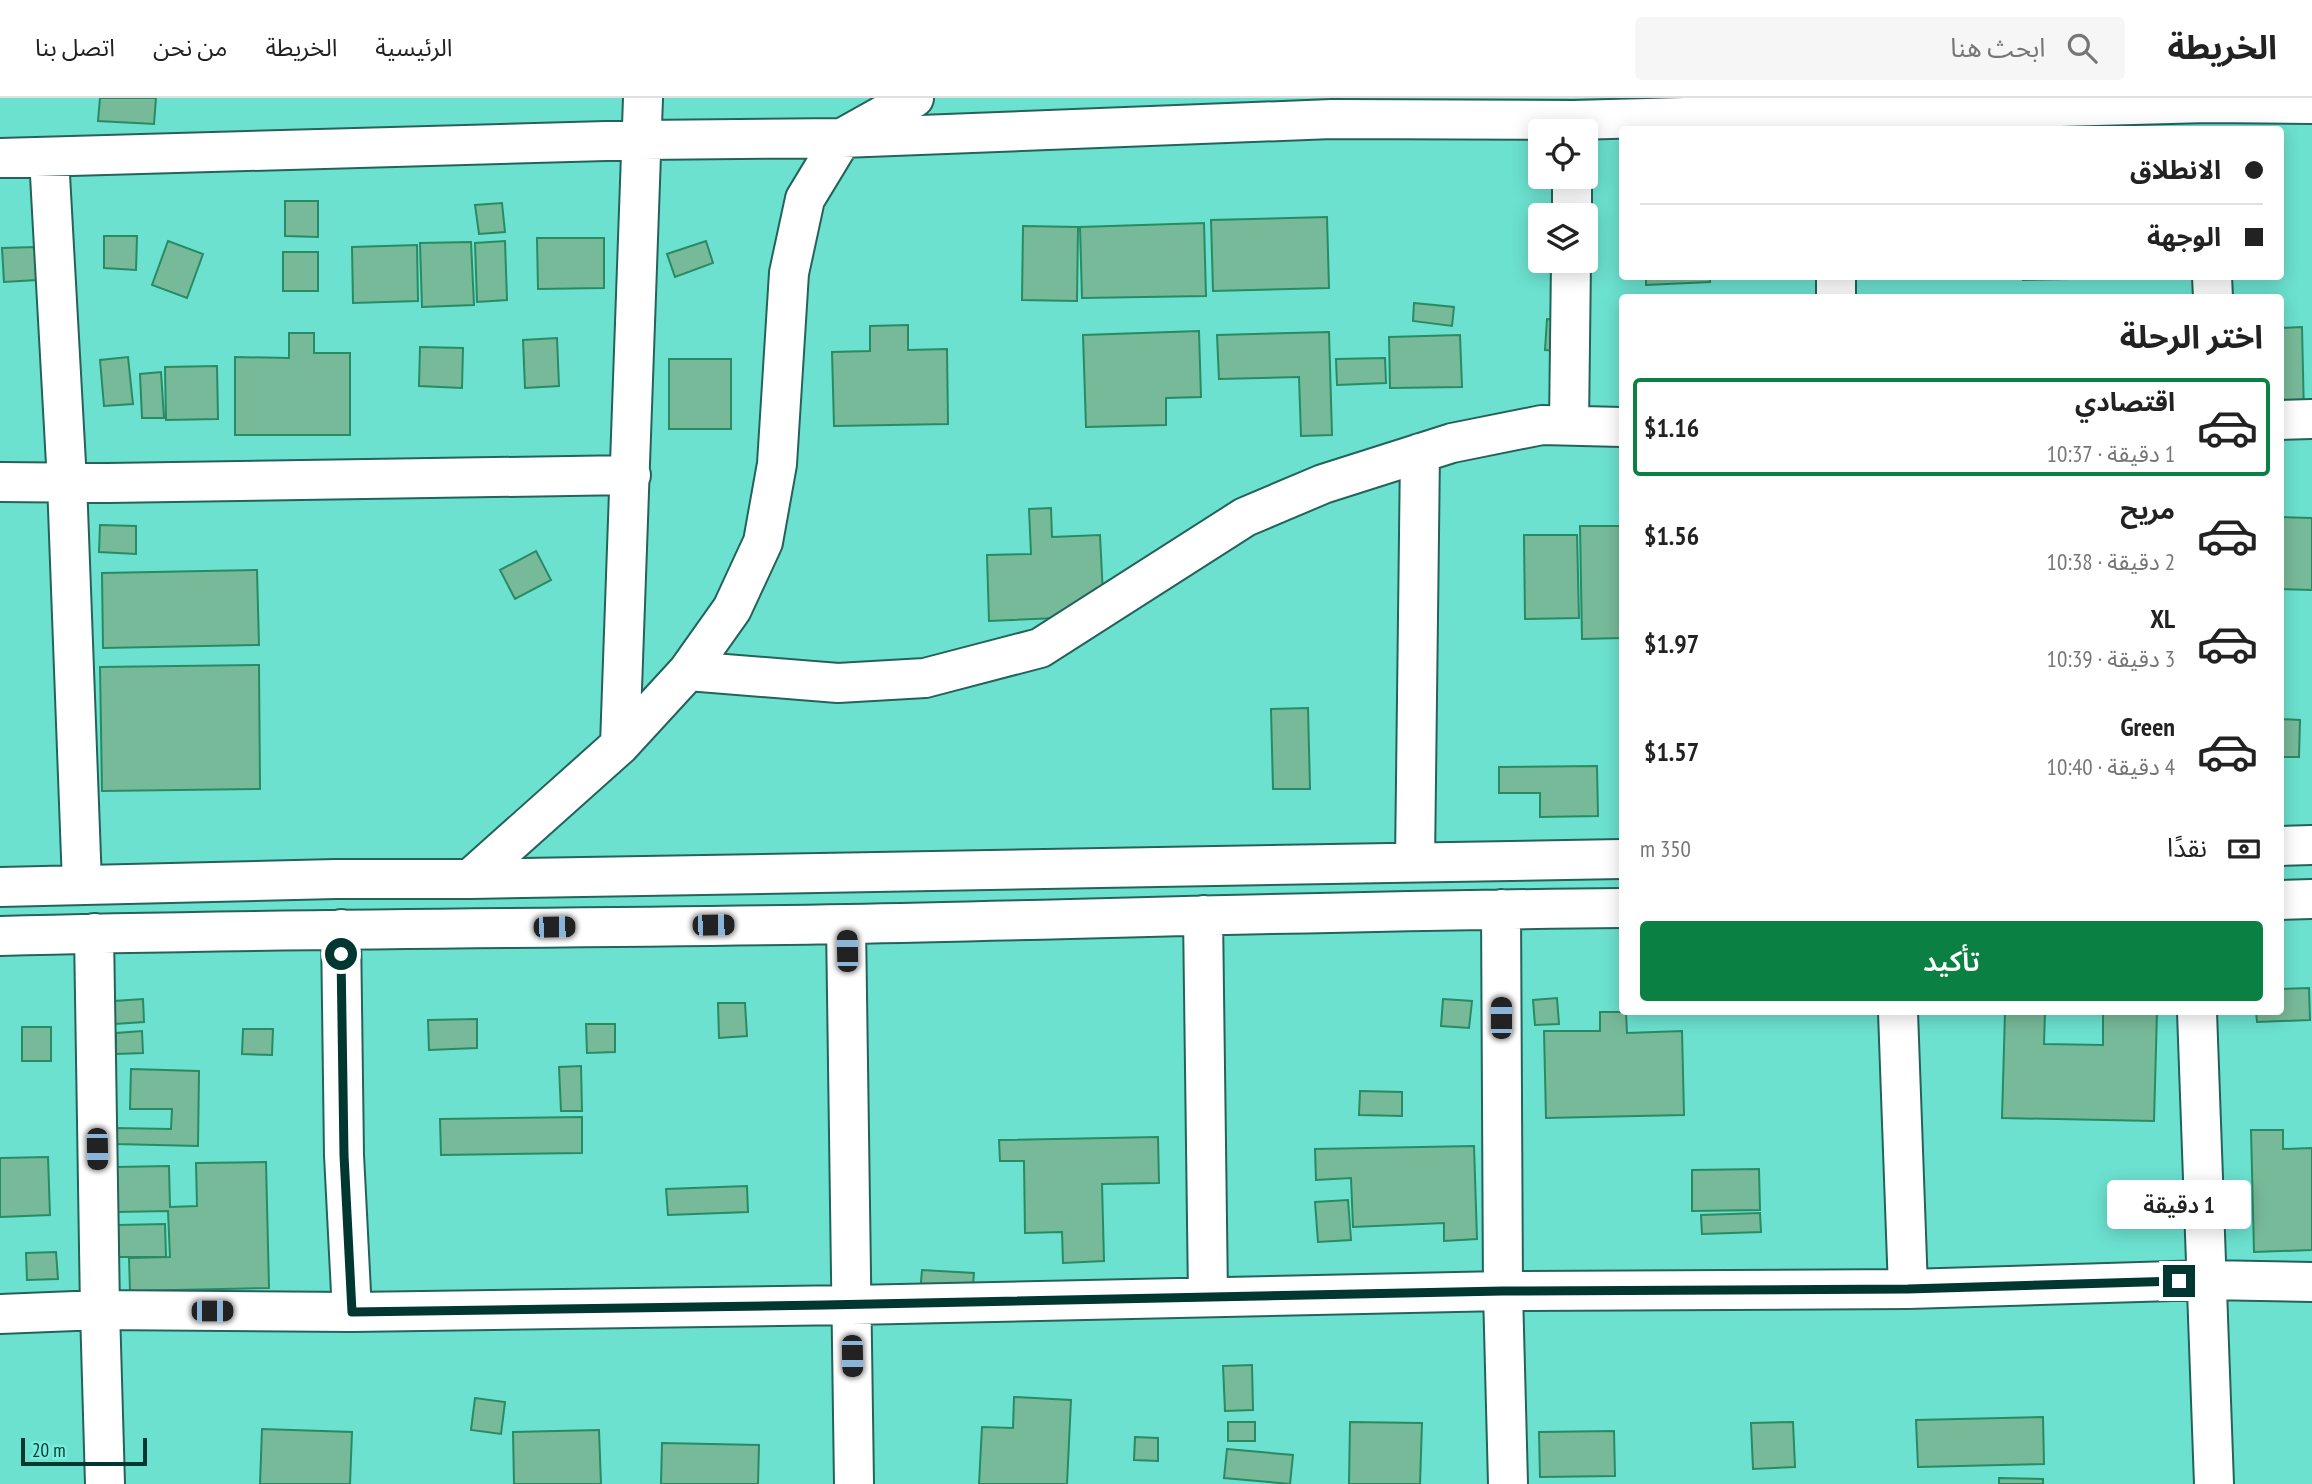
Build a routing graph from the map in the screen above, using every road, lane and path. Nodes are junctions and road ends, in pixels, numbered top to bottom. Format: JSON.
{"nodes":[{"id":1,"x":643,"y":98,"type":"edge"},
{"id":2,"x":914,"y":98,"type":"edge"},
{"id":3,"x":2017,"y":103,"type":"edge"},
{"id":4,"x":2312,"y":104,"type":"edge"},
{"id":5,"x":1333,"y":109,"type":"edge"},
{"id":6,"x":2209,"y":116,"type":"edge"},
{"id":7,"x":1837,"y":121,"type":"edge"},
{"id":8,"x":1528,"y":123,"type":"edge"},
{"id":9,"x":1598,"y":126,"type":"edge"},
{"id":10,"x":842,"y":138,"type":"junction"},
{"id":11,"x":642,"y":140,"type":"junction"},
{"id":12,"x":0,"y":158,"type":"edge"},
{"id":13,"x":49,"y":158,"type":"junction"},
{"id":14,"x":1571,"y":273,"type":"edge"},
{"id":15,"x":2312,"y":419,"type":"edge"},
{"id":16,"x":2284,"y":420,"type":"edge"},
{"id":17,"x":1569,"y":425,"type":"junction"},
{"id":18,"x":1619,"y":427,"type":"edge"},
{"id":19,"x":1420,"y":453,"type":"junction"},
{"id":20,"x":631,"y":475,"type":"junction"},
{"id":21,"x":0,"y":482,"type":"edge"},
{"id":22,"x":67,"y":482,"type":"junction"},
{"id":23,"x":688,"y":671,"type":"junction"},
{"id":24,"x":620,"y":745,"type":"junction"},
{"id":25,"x":2312,"y":845,"type":"edge"},
{"id":26,"x":2284,"y":846,"type":"edge"},
{"id":27,"x":1619,"y":859,"type":"edge"},
{"id":28,"x":1415,"y":862,"type":"junction"},
{"id":29,"x":470,"y":879,"type":"junction"},
{"id":30,"x":82,"y":884,"type":"junction"},
{"id":31,"x":0,"y":887,"type":"edge"},
{"id":32,"x":2312,"y":899,"type":"edge"},
{"id":33,"x":2284,"y":900,"type":"edge"},
{"id":34,"x":1619,"y":908,"type":"edge"},
{"id":35,"x":1501,"y":909,"type":"junction"},
{"id":36,"x":1203,"y":915,"type":"junction"},
{"id":37,"x":846,"y":924,"type":"junction"},
{"id":38,"x":341,"y":929,"type":"junction"},
{"id":39,"x":94,"y":933,"type":"junction"},
{"id":40,"x":0,"y":936,"type":"edge"},
{"id":41,"x":1898,"y":1015,"type":"edge"},
{"id":42,"x":2197,"y":1015,"type":"edge"},
{"id":43,"x":2206,"y":1280,"type":"junction"},
{"id":44,"x":2312,"y":1282,"type":"edge"},
{"id":45,"x":1908,"y":1289,"type":"junction"},
{"id":46,"x":1503,"y":1291,"type":"junction"},
{"id":47,"x":1208,"y":1297,"type":"junction"},
{"id":48,"x":852,"y":1305,"type":"junction"},
{"id":49,"x":100,"y":1310,"type":"junction"},
{"id":50,"x":352,"y":1312,"type":"junction"},
{"id":51,"x":0,"y":1314,"type":"edge"},
{"id":52,"x":105,"y":1484,"type":"edge"},
{"id":53,"x":853,"y":1484,"type":"edge"},
{"id":54,"x":1508,"y":1484,"type":"edge"},
{"id":55,"x":2214,"y":1484,"type":"edge"}],
"edges":[{"from":1,"to":11,"type":"street"},
{"from":2,"to":10,"type":"street"},
{"from":3,"to":6,"type":"street"},
{"from":3,"to":7,"type":"street"},
{"from":4,"to":6,"type":"street"},
{"from":5,"to":8,"type":"street"},
{"from":5,"to":10,"type":"street"},
{"from":7,"to":9,"type":"street"},
{"from":10,"to":11,"type":"street"},
{"from":10,"to":23,"type":"street"},
{"from":11,"to":13,"type":"street"},
{"from":11,"to":20,"type":"street"},
{"from":12,"to":13,"type":"street"},
{"from":13,"to":22,"type":"street"},
{"from":14,"to":17,"type":"street"},
{"from":15,"to":16,"type":"street"},
{"from":17,"to":18,"type":"street"},
{"from":17,"to":19,"type":"street"},
{"from":19,"to":23,"type":"street"},
{"from":19,"to":28,"type":"street"},
{"from":20,"to":22,"type":"street"},
{"from":20,"to":24,"type":"street"},
{"from":21,"to":22,"type":"street"},
{"from":22,"to":30,"type":"street"},
{"from":23,"to":24,"type":"street"},
{"from":24,"to":29,"type":"street"},
{"from":25,"to":26,"type":"street"},
{"from":27,"to":28,"type":"street"},
{"from":28,"to":29,"type":"street"},
{"from":29,"to":30,"type":"street"},
{"from":30,"to":31,"type":"street"},
{"from":32,"to":33,"type":"street"},
{"from":34,"to":35,"type":"street"},
{"from":35,"to":36,"type":"street"},
{"from":35,"to":46,"type":"street"},
{"from":36,"to":37,"type":"street"},
{"from":36,"to":47,"type":"street"},
{"from":37,"to":38,"type":"street"},
{"from":37,"to":48,"type":"street"},
{"from":38,"to":39,"type":"street"},
{"from":38,"to":50,"type":"street"},
{"from":39,"to":40,"type":"street"},
{"from":39,"to":49,"type":"street"},
{"from":41,"to":45,"type":"street"},
{"from":42,"to":43,"type":"street"},
{"from":43,"to":44,"type":"street"},
{"from":43,"to":45,"type":"street"},
{"from":43,"to":55,"type":"street"},
{"from":45,"to":46,"type":"street"},
{"from":46,"to":47,"type":"street"},
{"from":46,"to":54,"type":"street"},
{"from":47,"to":48,"type":"street"},
{"from":48,"to":50,"type":"street"},
{"from":48,"to":53,"type":"street"},
{"from":49,"to":50,"type":"street"},
{"from":49,"to":51,"type":"street"},
{"from":49,"to":52,"type":"street"}]}
